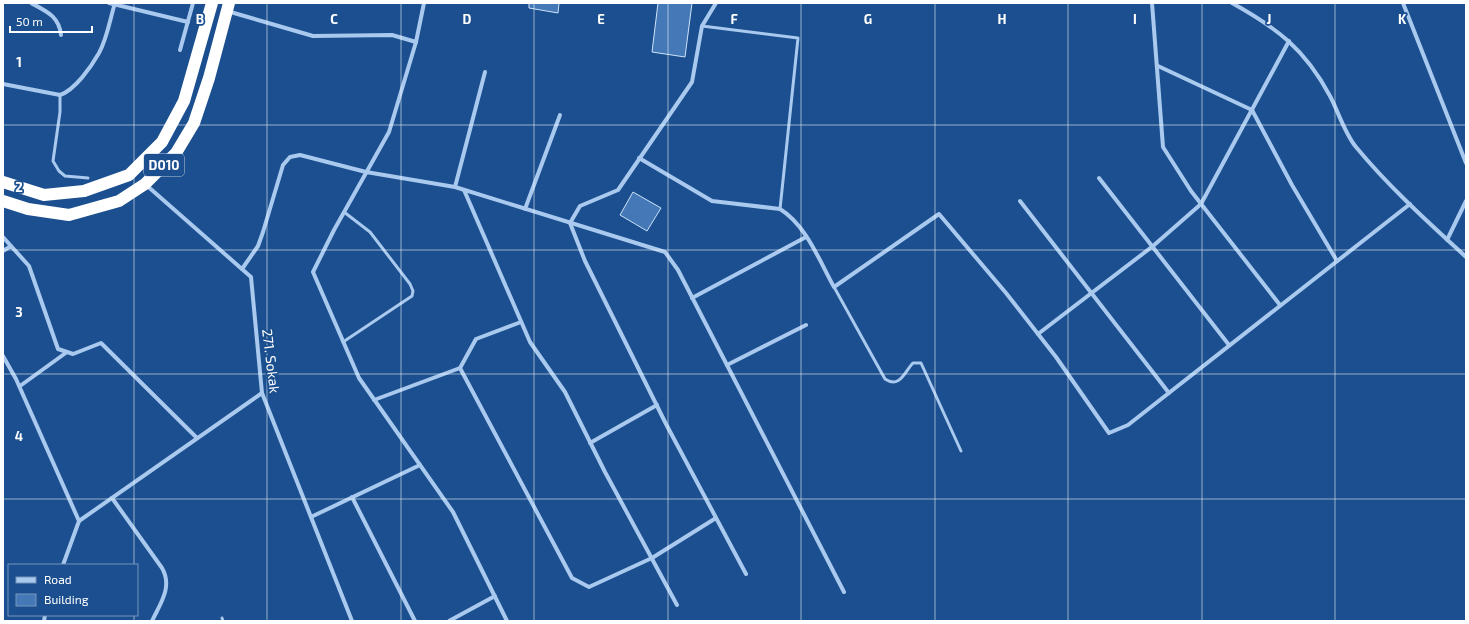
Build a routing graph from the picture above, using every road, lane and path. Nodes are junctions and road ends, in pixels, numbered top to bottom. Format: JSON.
{"nodes":[{"id":1,"x":31,"y":3,"type":"edge"},
{"id":2,"x":109,"y":3,"type":"edge"},
{"id":3,"x":193,"y":3,"type":"edge"},
{"id":4,"x":212,"y":3,"type":"edge"},
{"id":5,"x":424,"y":3,"type":"edge"},
{"id":6,"x":716,"y":3,"type":"edge"},
{"id":7,"x":1152,"y":3,"type":"edge"},
{"id":8,"x":1232,"y":3,"type":"edge"},
{"id":9,"x":1245,"y":3,"type":"edge"},
{"id":10,"x":1403,"y":3,"type":"edge"},
{"id":11,"x":115,"y":4,"type":"edge"},
{"id":12,"x":228,"y":7,"type":"edge"},
{"id":13,"x":1241,"y":8,"type":"junction"},
{"id":14,"x":188,"y":22,"type":"junction"},
{"id":15,"x":702,"y":26,"type":"junction"},
{"id":16,"x":61,"y":35,"type":"dead end"},
{"id":17,"x":1289,"y":41,"type":"junction"},
{"id":18,"x":416,"y":42,"type":"junction"},
{"id":19,"x":180,"y":50,"type":"dead end"},
{"id":20,"x":1158,"y":66,"type":"junction"},
{"id":21,"x":485,"y":72,"type":"dead end"},
{"id":22,"x":3,"y":84,"type":"edge"},
{"id":23,"x":60,"y":95,"type":"junction"},
{"id":24,"x":1252,"y":110,"type":"junction"},
{"id":25,"x":560,"y":115,"type":"dead end"},
{"id":26,"x":639,"y":158,"type":"junction"},
{"id":27,"x":1466,"y":163,"type":"edge"},
{"id":28,"x":366,"y":172,"type":"junction"},
{"id":29,"x":88,"y":178,"type":"dead end"},
{"id":30,"x":1099,"y":178,"type":"dead end"},
{"id":31,"x":3,"y":182,"type":"edge"},
{"id":32,"x":145,"y":184,"type":"junction"},
{"id":33,"x":455,"y":187,"type":"junction"},
{"id":34,"x":464,"y":190,"type":"junction"},
{"id":35,"x":3,"y":200,"type":"edge"},
{"id":36,"x":1020,"y":201,"type":"dead end"},
{"id":37,"x":1466,"y":202,"type":"edge"},
{"id":38,"x":1201,"y":204,"type":"junction"},
{"id":39,"x":1410,"y":204,"type":"junction"},
{"id":40,"x":525,"y":209,"type":"junction"},
{"id":41,"x":780,"y":209,"type":"junction"},
{"id":42,"x":344,"y":212,"type":"junction"},
{"id":43,"x":570,"y":223,"type":"junction"},
{"id":44,"x":3,"y":237,"type":"edge"},
{"id":45,"x":806,"y":237,"type":"junction"},
{"id":46,"x":1447,"y":240,"type":"junction"},
{"id":47,"x":11,"y":246,"type":"junction"},
{"id":48,"x":1153,"y":246,"type":"junction"},
{"id":49,"x":3,"y":251,"type":"edge"},
{"id":50,"x":1466,"y":257,"type":"edge"},
{"id":51,"x":1337,"y":261,"type":"junction"},
{"id":52,"x":242,"y":270,"type":"junction"},
{"id":53,"x":834,"y":287,"type":"junction"},
{"id":54,"x":1092,"y":293,"type":"junction"},
{"id":55,"x":692,"y":298,"type":"junction"},
{"id":56,"x":1280,"y":305,"type":"junction"},
{"id":57,"x":521,"y":322,"type":"junction"},
{"id":58,"x":806,"y":325,"type":"dead end"},
{"id":59,"x":1038,"y":334,"type":"junction"},
{"id":60,"x":343,"y":342,"type":"junction"},
{"id":61,"x":1230,"y":345,"type":"junction"},
{"id":62,"x":67,"y":352,"type":"junction"},
{"id":63,"x":3,"y":356,"type":"edge"},
{"id":64,"x":727,"y":366,"type":"junction"},
{"id":65,"x":460,"y":368,"type":"junction"},
{"id":66,"x":20,"y":386,"type":"junction"},
{"id":67,"x":262,"y":393,"type":"junction"},
{"id":68,"x":1169,"y":393,"type":"junction"},
{"id":69,"x":374,"y":400,"type":"junction"},
{"id":70,"x":657,"y":405,"type":"junction"},
{"id":71,"x":197,"y":438,"type":"junction"},
{"id":72,"x":590,"y":443,"type":"junction"},
{"id":73,"x":962,"y":451,"type":"dead end"},
{"id":74,"x":420,"y":465,"type":"junction"},
{"id":75,"x":112,"y":498,"type":"junction"},
{"id":76,"x":352,"y":498,"type":"junction"},
{"id":77,"x":311,"y":517,"type":"junction"},
{"id":78,"x":716,"y":518,"type":"junction"},
{"id":79,"x":79,"y":521,"type":"junction"},
{"id":80,"x":652,"y":558,"type":"junction"},
{"id":81,"x":63,"y":564,"type":"edge"},
{"id":82,"x":746,"y":574,"type":"dead end"},
{"id":83,"x":844,"y":592,"type":"dead end"},
{"id":84,"x":495,"y":596,"type":"junction"},
{"id":85,"x":677,"y":605,"type":"dead end"},
{"id":86,"x":152,"y":621,"type":"edge"},
{"id":87,"x":352,"y":621,"type":"edge"},
{"id":88,"x":416,"y":621,"type":"edge"},
{"id":89,"x":449,"y":621,"type":"edge"},
{"id":90,"x":507,"y":621,"type":"edge"}],
"edges":[{"from":1,"to":16,"type":"street"},
{"from":2,"to":11,"type":"street"},
{"from":3,"to":14,"type":"street"},
{"from":4,"to":31,"type":"highway","number":"D010"},
{"from":5,"to":18,"type":"street"},
{"from":6,"to":15,"type":"street"},
{"from":7,"to":20,"type":"street"},
{"from":8,"to":13,"type":"street"},
{"from":9,"to":13,"type":"street"},
{"from":10,"to":27,"type":"street"},
{"from":11,"to":14,"type":"street"},
{"from":11,"to":23,"type":"street"},
{"from":12,"to":18,"type":"street"},
{"from":12,"to":32,"type":"highway","number":"D010"},
{"from":13,"to":17,"type":"street"},
{"from":14,"to":19,"type":"street"},
{"from":15,"to":26,"type":"street"},
{"from":15,"to":41,"type":"lane"},
{"from":17,"to":24,"type":"street"},
{"from":17,"to":39,"type":"street"},
{"from":18,"to":28,"type":"street"},
{"from":20,"to":24,"type":"street"},
{"from":20,"to":38,"type":"street"},
{"from":21,"to":33,"type":"street"},
{"from":22,"to":23,"type":"street"},
{"from":23,"to":29,"type":"lane"},
{"from":24,"to":38,"type":"street"},
{"from":24,"to":51,"type":"street"},
{"from":25,"to":40,"type":"street"},
{"from":26,"to":41,"type":"street"},
{"from":26,"to":43,"type":"street"},
{"from":28,"to":33,"type":"street"},
{"from":28,"to":42,"type":"street"},
{"from":28,"to":52,"type":"street"},
{"from":30,"to":48,"type":"street"},
{"from":32,"to":35,"type":"highway","number":"D010"},
{"from":32,"to":52,"type":"street","name":"271. Sokak"},
{"from":33,"to":34,"type":"street"},
{"from":34,"to":40,"type":"street"},
{"from":34,"to":57,"type":"street"},
{"from":36,"to":54,"type":"street"},
{"from":37,"to":46,"type":"street"},
{"from":38,"to":48,"type":"street"},
{"from":38,"to":56,"type":"street"},
{"from":39,"to":46,"type":"street"},
{"from":39,"to":51,"type":"street"},
{"from":40,"to":43,"type":"street"},
{"from":41,"to":45,"type":"street"},
{"from":42,"to":60,"type":"street"},
{"from":42,"to":60,"type":"lane"},
{"from":43,"to":55,"type":"street"},
{"from":43,"to":70,"type":"street"},
{"from":44,"to":47,"type":"street"},
{"from":45,"to":53,"type":"street"},
{"from":45,"to":55,"type":"street"},
{"from":46,"to":50,"type":"street"},
{"from":47,"to":49,"type":"street"},
{"from":47,"to":62,"type":"street"},
{"from":48,"to":54,"type":"street"},
{"from":48,"to":61,"type":"street"},
{"from":51,"to":56,"type":"street"},
{"from":52,"to":67,"type":"street","name":"271. Sokak"},
{"from":53,"to":59,"type":"street"},
{"from":53,"to":73,"type":"lane"},
{"from":54,"to":59,"type":"street"},
{"from":54,"to":68,"type":"street"},
{"from":55,"to":64,"type":"street"},
{"from":56,"to":61,"type":"street"},
{"from":57,"to":65,"type":"street"},
{"from":57,"to":72,"type":"street"},
{"from":58,"to":64,"type":"street"},
{"from":59,"to":68,"type":"street"},
{"from":60,"to":69,"type":"street"},
{"from":61,"to":68,"type":"street"},
{"from":62,"to":66,"type":"street"},
{"from":62,"to":71,"type":"street"},
{"from":63,"to":66,"type":"street"},
{"from":64,"to":83,"type":"street"},
{"from":65,"to":69,"type":"street"},
{"from":65,"to":80,"type":"street"},
{"from":66,"to":79,"type":"street"},
{"from":67,"to":71,"type":"street"},
{"from":67,"to":77,"type":"street","name":"271. Sokak"},
{"from":69,"to":74,"type":"street"},
{"from":70,"to":72,"type":"street"},
{"from":70,"to":78,"type":"street"},
{"from":71,"to":75,"type":"street"},
{"from":72,"to":80,"type":"street"},
{"from":74,"to":76,"type":"street"},
{"from":74,"to":84,"type":"street"},
{"from":75,"to":79,"type":"street"},
{"from":75,"to":86,"type":"street"},
{"from":76,"to":77,"type":"street"},
{"from":76,"to":88,"type":"street"},
{"from":77,"to":87,"type":"street","name":"271. Sokak"},
{"from":78,"to":80,"type":"street"},
{"from":78,"to":82,"type":"street"},
{"from":79,"to":81,"type":"street"},
{"from":80,"to":85,"type":"street"},
{"from":84,"to":89,"type":"street"},
{"from":84,"to":90,"type":"street"}]}
